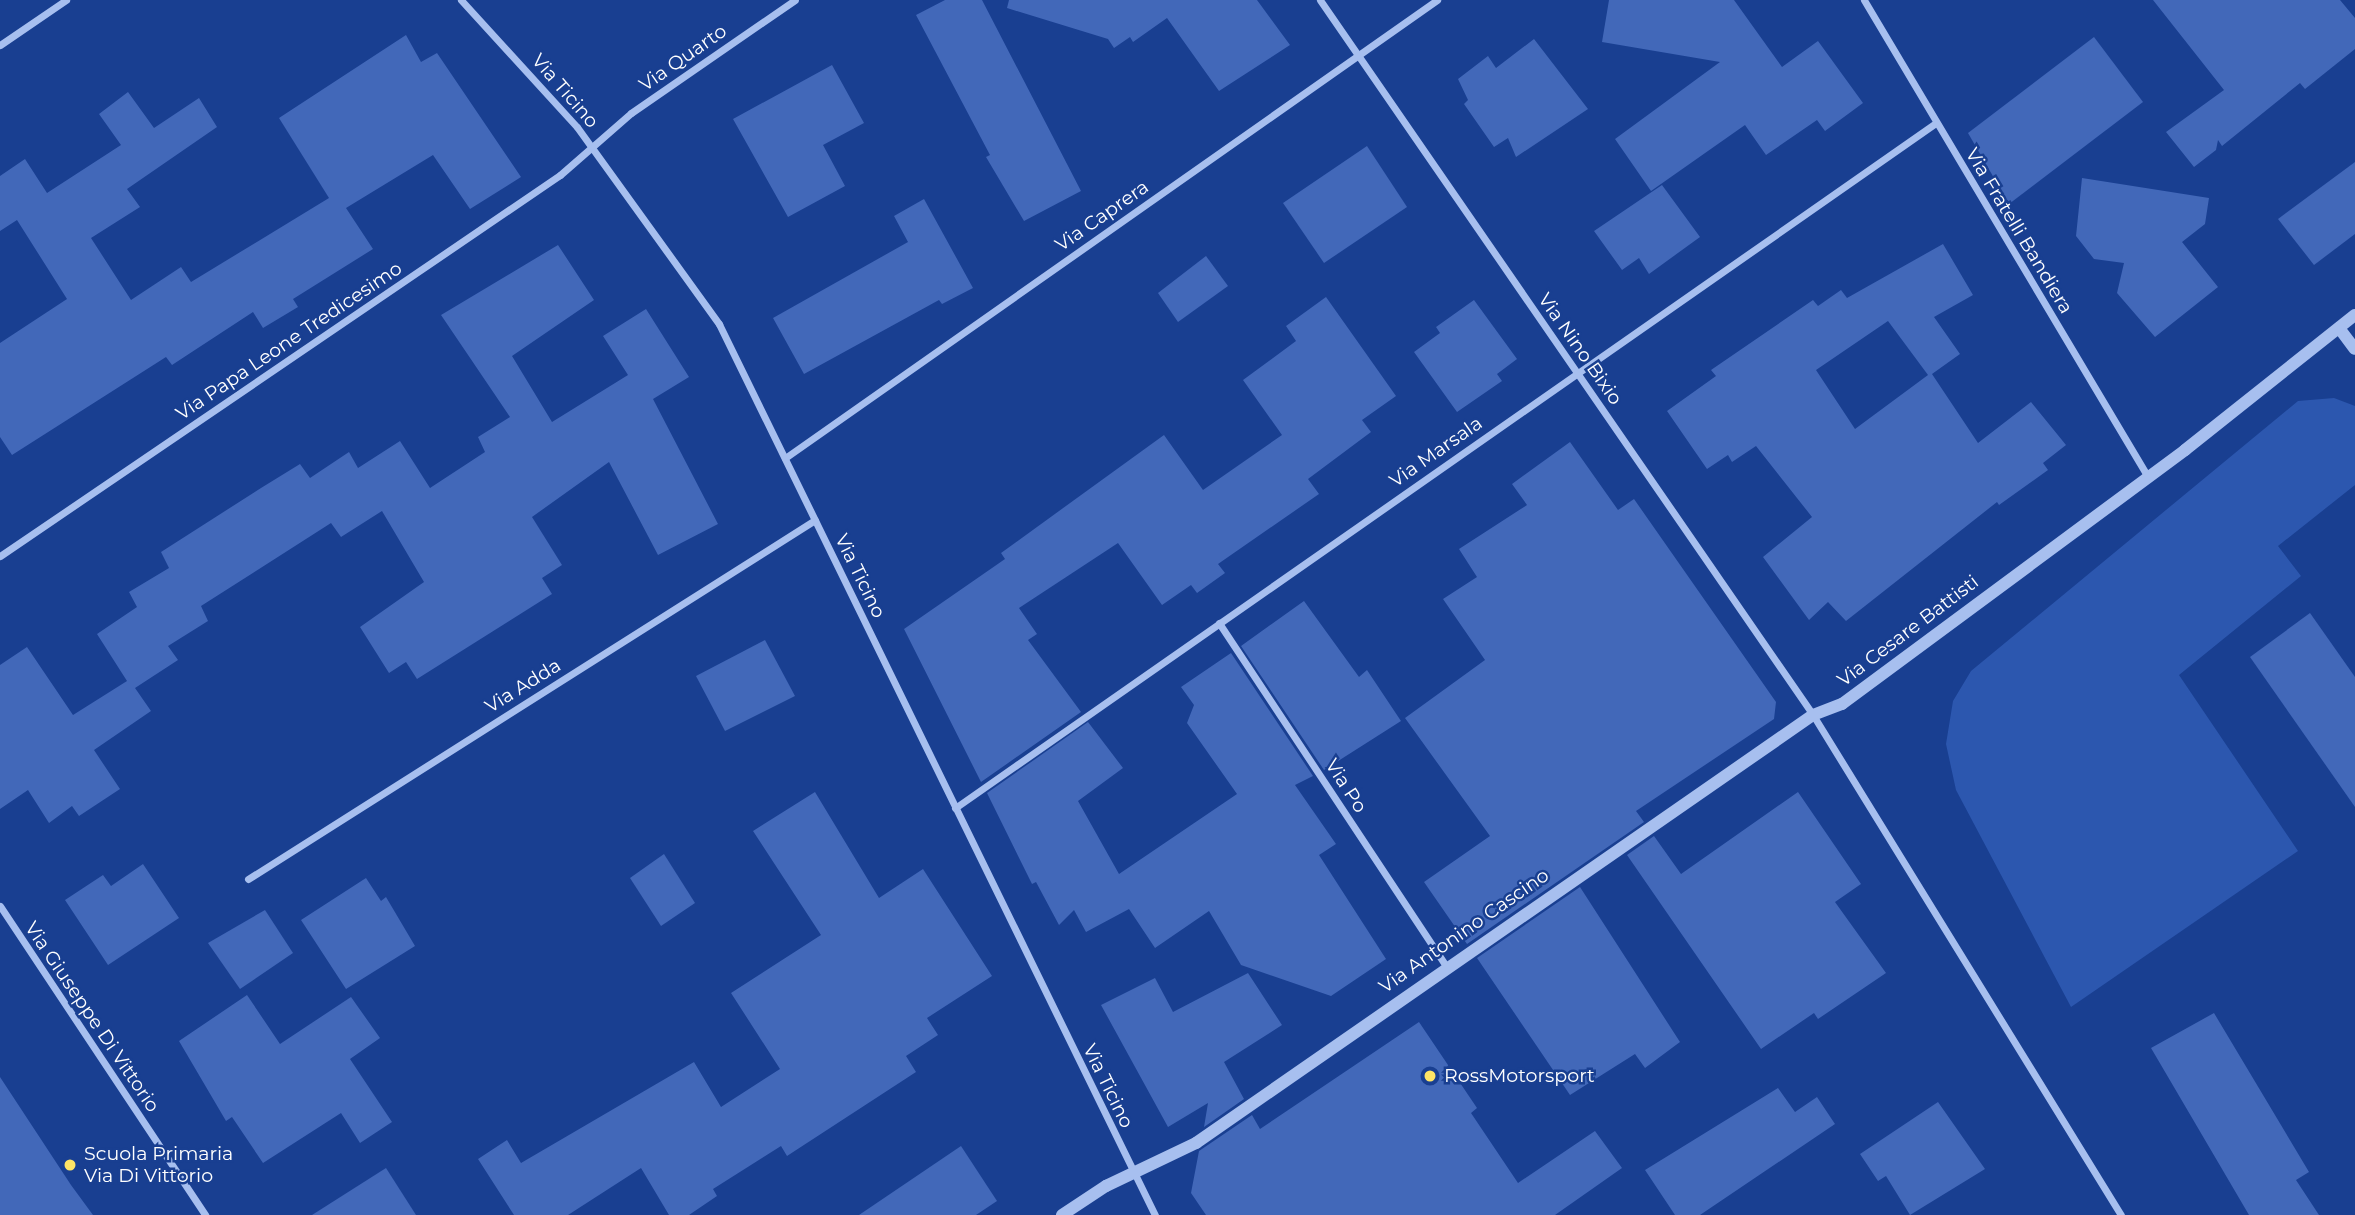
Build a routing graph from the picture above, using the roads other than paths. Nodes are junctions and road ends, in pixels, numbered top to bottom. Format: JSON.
{"nodes":[{"id":1,"x":66,"y":0,"type":"edge"},
{"id":2,"x":461,"y":0,"type":"edge"},
{"id":3,"x":795,"y":0,"type":"edge"},
{"id":4,"x":1320,"y":0,"type":"edge"},
{"id":5,"x":1437,"y":0,"type":"edge"},
{"id":6,"x":1864,"y":0,"type":"edge"},
{"id":7,"x":0,"y":45,"type":"edge"},
{"id":8,"x":1358,"y":55,"type":"junction"},
{"id":9,"x":1937,"y":123,"type":"junction"},
{"id":10,"x":593,"y":147,"type":"junction"},
{"id":11,"x":2355,"y":315,"type":"edge"},
{"id":12,"x":2339,"y":328,"type":"junction"},
{"id":13,"x":2355,"y":349,"type":"edge"},
{"id":14,"x":1577,"y":372,"type":"junction"},
{"id":15,"x":785,"y":458,"type":"junction"},
{"id":16,"x":2148,"y":477,"type":"junction"},
{"id":17,"x":815,"y":520,"type":"junction"},
{"id":18,"x":0,"y":556,"type":"edge"},
{"id":19,"x":1219,"y":623,"type":"junction"},
{"id":20,"x":1813,"y":715,"type":"junction"},
{"id":21,"x":955,"y":808,"type":"junction"},
{"id":22,"x":248,"y":878,"type":"dead end"},
{"id":23,"x":0,"y":906,"type":"edge"},
{"id":24,"x":1446,"y":966,"type":"junction"},
{"id":25,"x":1133,"y":1173,"type":"junction"},
{"id":26,"x":205,"y":1215,"type":"edge"},
{"id":27,"x":1062,"y":1215,"type":"edge"},
{"id":28,"x":1155,"y":1215,"type":"edge"},
{"id":29,"x":2121,"y":1215,"type":"edge"}],
"edges":[{"from":1,"to":7,"type":"street"},
{"from":2,"to":10,"type":"street","name":"Via Ticino"},
{"from":3,"to":10,"type":"street","name":"Via Quarto"},
{"from":4,"to":8,"type":"street","name":"Via Nino Bixio"},
{"from":5,"to":8,"type":"street","name":"Via Caprera"},
{"from":6,"to":9,"type":"street","name":"Via Fratelli Bandiera"},
{"from":8,"to":14,"type":"street","name":"Via Nino Bixio"},
{"from":8,"to":15,"type":"street","name":"Via Caprera"},
{"from":9,"to":14,"type":"street","name":"Via Marsala"},
{"from":9,"to":16,"type":"street","name":"Via Fratelli Bandiera"},
{"from":10,"to":15,"type":"street","name":"Via Ticino"},
{"from":10,"to":18,"type":"street","name":"Via Papa Leone Tredicesimo"},
{"from":11,"to":12,"type":"street","name":"Via Cesare Battisti"},
{"from":12,"to":13,"type":"street"},
{"from":12,"to":16,"type":"street","name":"Via Cesare Battisti"},
{"from":14,"to":19,"type":"street","name":"Via Marsala"},
{"from":14,"to":20,"type":"street","name":"Via Nino Bixio"},
{"from":15,"to":17,"type":"street","name":"Via Ticino"},
{"from":16,"to":20,"type":"street","name":"Via Cesare Battisti"},
{"from":17,"to":21,"type":"street","name":"Via Ticino"},
{"from":17,"to":22,"type":"street","name":"Via Adda"},
{"from":19,"to":21,"type":"street","name":"Via Marsala"},
{"from":19,"to":24,"type":"street","name":"Via Po"},
{"from":20,"to":24,"type":"street","name":"Via Antonino Cascino"},
{"from":20,"to":29,"type":"street"},
{"from":21,"to":25,"type":"street","name":"Via Ticino"},
{"from":23,"to":26,"type":"street","name":"Via Giuseppe Di Vittorio"},
{"from":24,"to":25,"type":"street","name":"Via Antonino Cascino"},
{"from":25,"to":27,"type":"street","name":"Via Antonino Cascino"},
{"from":25,"to":28,"type":"street","name":"Via Ticino"}]}
